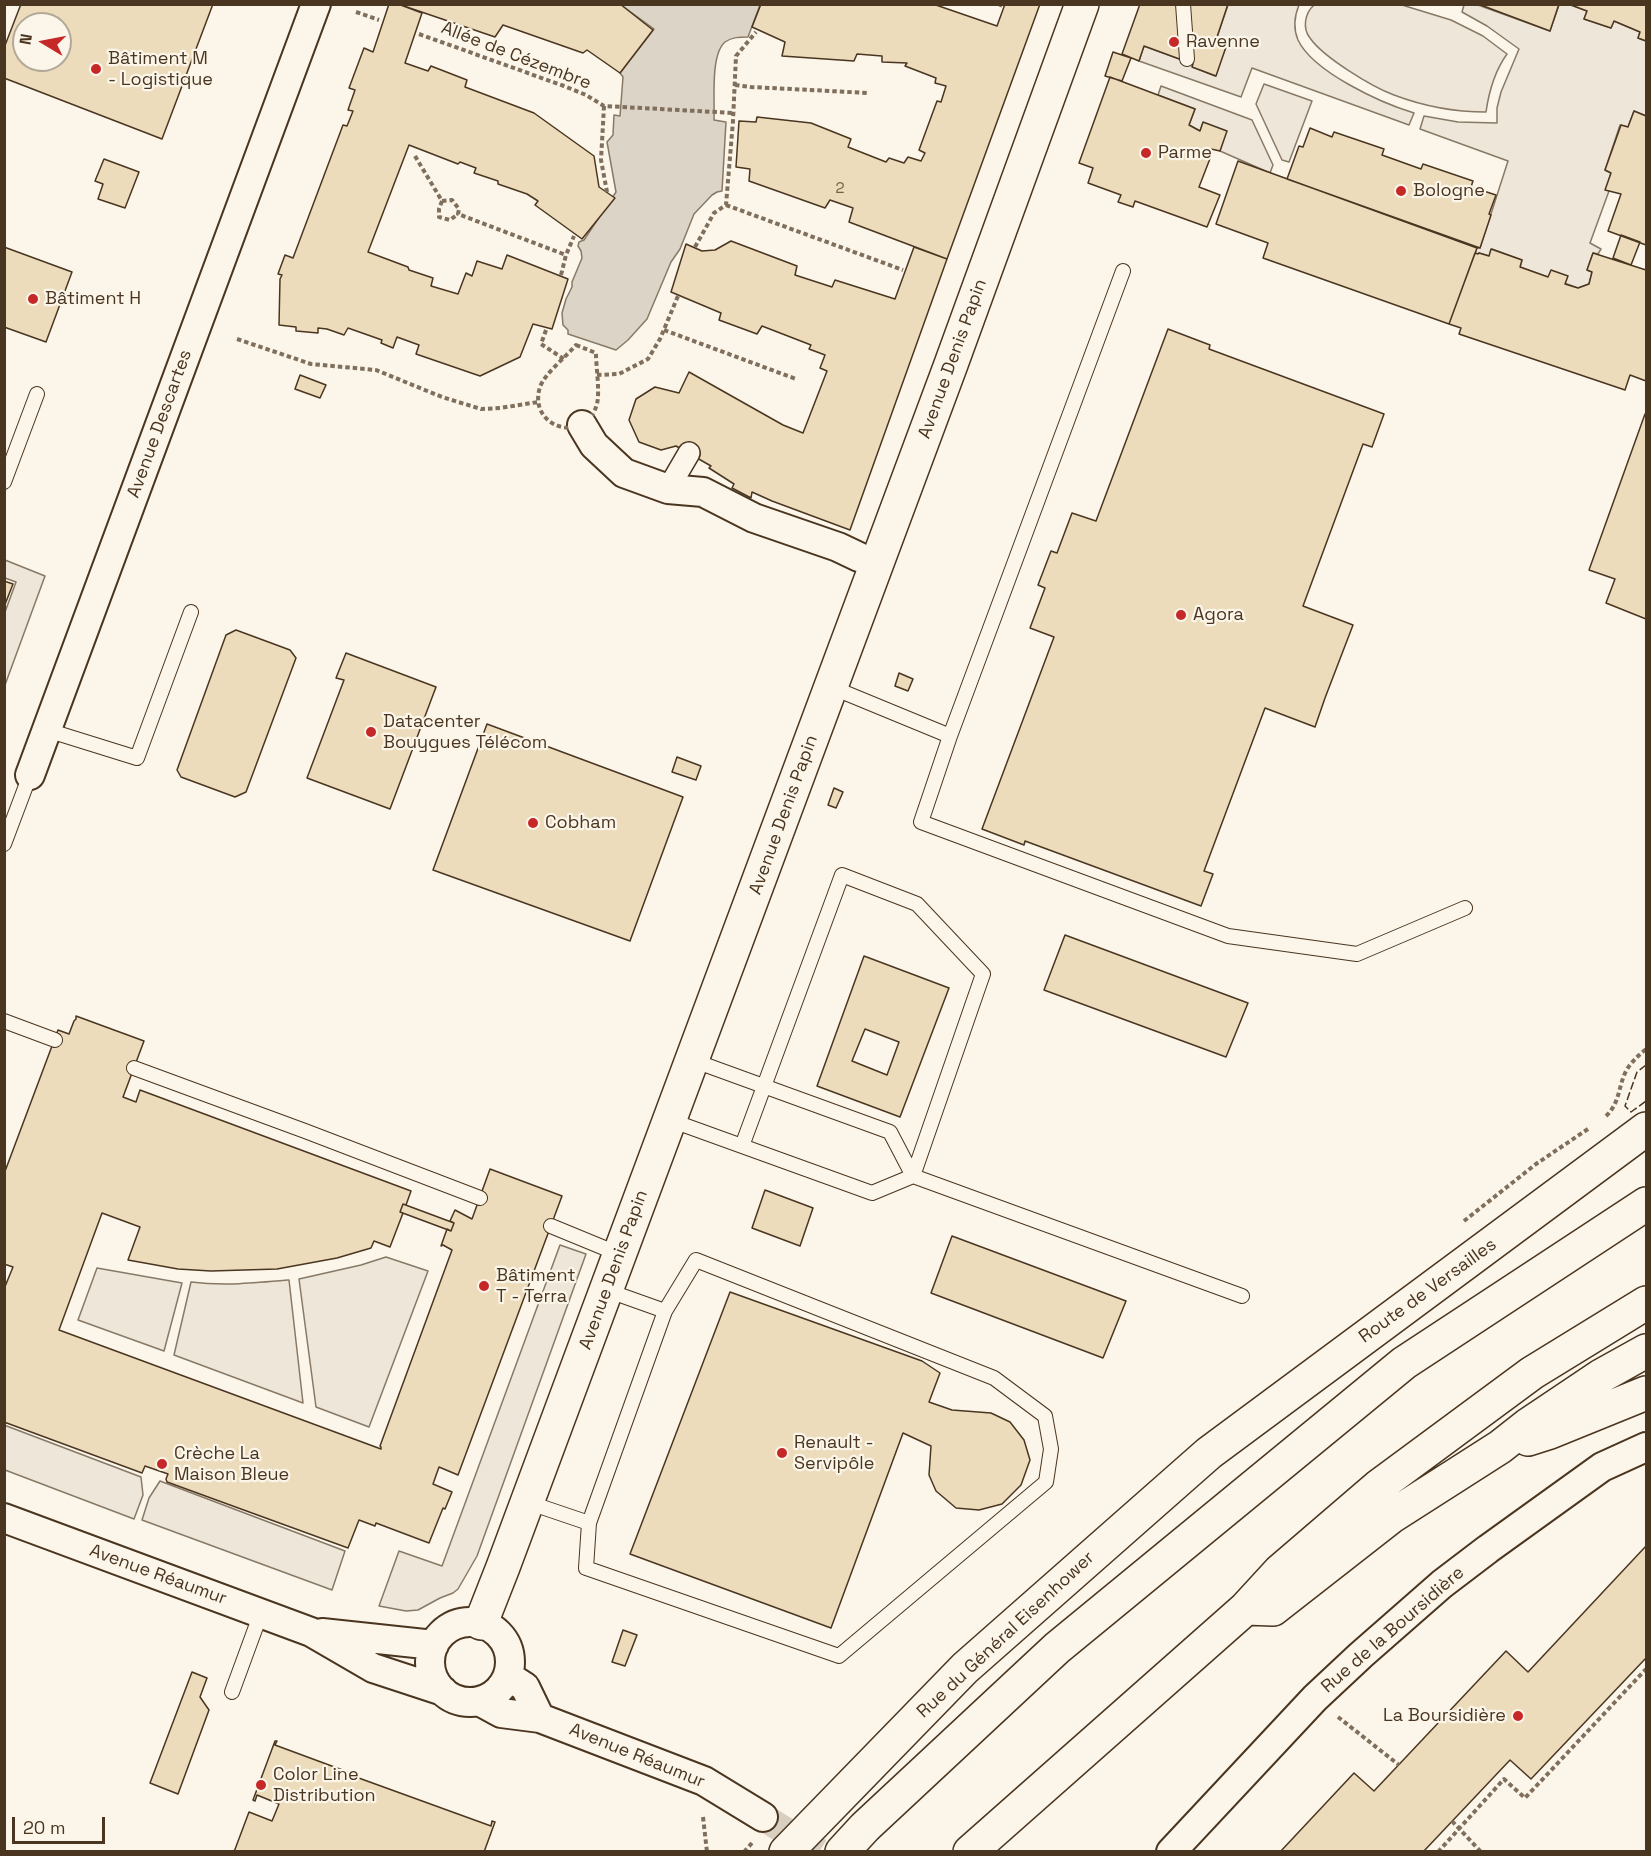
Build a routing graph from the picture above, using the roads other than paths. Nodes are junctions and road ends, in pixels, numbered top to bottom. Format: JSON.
{"nodes":[{"id":1,"x":316,"y":4,"type":"edge"},
{"id":2,"x":1082,"y":4,"type":"edge"},
{"id":3,"x":1183,"y":4,"type":"edge"},
{"id":4,"x":1187,"y":59,"type":"dead end"},
{"id":5,"x":1123,"y":271,"type":"dead end"},
{"id":6,"x":37,"y":394,"type":"dead end"},
{"id":7,"x":582,"y":425,"type":"road end"},
{"id":8,"x":689,"y":453,"type":"dead end"},
{"id":9,"x":4,"y":482,"type":"edge"},
{"id":10,"x":668,"y":489,"type":"junction"},
{"id":11,"x":859,"y":556,"type":"dead end"},
{"id":12,"x":190,"y":612,"type":"dead end"},
{"id":13,"x":831,"y":687,"type":"junction"},
{"id":14,"x":47,"y":730,"type":"junction"},
{"id":15,"x":950,"y":736,"type":"junction"},
{"id":16,"x":30,"y":775,"type":"joint"},
{"id":17,"x":4,"y":844,"type":"edge"},
{"id":18,"x":1465,"y":908,"type":"dead end"},
{"id":19,"x":4,"y":1021,"type":"edge"},
{"id":20,"x":55,"y":1040,"type":"dead end"},
{"id":21,"x":692,"y":1060,"type":"junction"},
{"id":22,"x":134,"y":1068,"type":"dead end"},
{"id":23,"x":764,"y":1086,"type":"junction"},
{"id":24,"x":670,"y":1120,"type":"junction"},
{"id":25,"x":1647,"y":1130,"type":"edge"},
{"id":26,"x":742,"y":1146,"type":"junction"},
{"id":27,"x":913,"y":1176,"type":"junction"},
{"id":28,"x":480,"y":1198,"type":"dead end"},
{"id":29,"x":1647,"y":1204,"type":"edge"},
{"id":30,"x":551,"y":1226,"type":"dead end"},
{"id":31,"x":619,"y":1254,"type":"junction"},
{"id":32,"x":606,"y":1290,"type":"junction"},
{"id":33,"x":1242,"y":1296,"type":"dead end"},
{"id":34,"x":1647,"y":1303,"type":"edge"},
{"id":35,"x":665,"y":1311,"type":"junction"},
{"id":36,"x":1647,"y":1351,"type":"edge"},
{"id":37,"x":1647,"y":1393,"type":"edge"},
{"id":38,"x":1500,"y":1447,"type":"junction"},
{"id":39,"x":1647,"y":1447,"type":"edge"},
{"id":40,"x":1209,"y":1453,"type":"joint"},
{"id":41,"x":527,"y":1502,"type":"junction"},
{"id":42,"x":4,"y":1518,"type":"edge"},
{"id":43,"x":589,"y":1523,"type":"junction"},
{"id":44,"x":1246,"y":1608,"type":"junction"},
{"id":45,"x":261,"y":1613,"type":"junction"},
{"id":46,"x":481,"y":1623,"type":"junction"},
{"id":47,"x":311,"y":1632,"type":"junction"},
{"id":48,"x":434,"y":1645,"type":"junction"},
{"id":49,"x":508,"y":1676,"type":"junction"},
{"id":50,"x":443,"y":1691,"type":"junction"},
{"id":51,"x":232,"y":1692,"type":"dead end"},
{"id":52,"x":479,"y":1701,"type":"junction"},
{"id":53,"x":540,"y":1718,"type":"junction"},
{"id":54,"x":763,"y":1817,"type":"tunnel mouth"},
{"id":55,"x":786,"y":1851,"type":"edge"},
{"id":56,"x":842,"y":1851,"type":"edge"},
{"id":57,"x":970,"y":1851,"type":"edge"},
{"id":58,"x":1171,"y":1851,"type":"edge"}],
"edges":[{"from":1,"to":14,"type":"street","name":"Avenue Descartes"},
{"from":2,"to":13,"type":"main road","name":"Avenue Denis Papin"},
{"from":3,"to":4,"type":"lane"},
{"from":5,"to":15,"type":"lane"},
{"from":6,"to":9,"type":"lane"},
{"from":7,"to":10,"type":"street"},
{"from":8,"to":10,"type":"street"},
{"from":10,"to":11,"type":"street"},
{"from":12,"to":14,"type":"lane"},
{"from":13,"to":15,"type":"lane"},
{"from":13,"to":21,"type":"main road","name":"Avenue Denis Papin"},
{"from":14,"to":16,"type":"street","name":"Avenue Descartes"},
{"from":15,"to":18,"type":"lane"},
{"from":16,"to":17,"type":"lane","name":"Avenue Descartes"},
{"from":19,"to":20,"type":"lane"},
{"from":21,"to":23,"type":"lane"},
{"from":21,"to":24,"type":"main road","name":"Avenue Denis Papin"},
{"from":22,"to":28,"type":"lane"},
{"from":23,"to":26,"type":"lane"},
{"from":23,"to":27,"type":"lane"},
{"from":23,"to":27,"type":"lane"},
{"from":24,"to":26,"type":"lane"},
{"from":24,"to":31,"type":"main road","name":"Avenue Denis Papin"},
{"from":25,"to":40,"type":"main road","name":"Route de Versailles"},
{"from":26,"to":27,"type":"lane"},
{"from":27,"to":33,"type":"lane"},
{"from":29,"to":56,"type":"main road"},
{"from":30,"to":31,"type":"lane"},
{"from":31,"to":32,"type":"main road","name":"Avenue Denis Papin"},
{"from":32,"to":35,"type":"lane"},
{"from":32,"to":41,"type":"main road","name":"Avenue Denis Papin"},
{"from":34,"to":44,"type":"main road"},
{"from":35,"to":43,"type":"lane"},
{"from":35,"to":43,"type":"lane"},
{"from":36,"to":38,"type":"main road"},
{"from":37,"to":38,"type":"main road"},
{"from":38,"to":44,"type":"main road"},
{"from":39,"to":58,"type":"street","name":"Rue de la Boursidière"},
{"from":40,"to":55,"type":"main road","name":"Rue du Général Eisenhower"},
{"from":41,"to":43,"type":"lane"},
{"from":41,"to":46,"type":"main road","name":"Avenue Denis Papin"},
{"from":42,"to":45,"type":"street","name":"Avenue Réaumur"},
{"from":44,"to":57,"type":"main road"},
{"from":45,"to":47,"type":"street","name":"Avenue Réaumur"},
{"from":45,"to":51,"type":"lane"},
{"from":46,"to":48,"type":"street"},
{"from":46,"to":49,"type":"street"},
{"from":47,"to":48,"type":"street","name":"Avenue Réaumur"},
{"from":47,"to":50,"type":"street","name":"Avenue Réaumur"},
{"from":48,"to":50,"type":"street"},
{"from":49,"to":52,"type":"street"},
{"from":49,"to":53,"type":"street"},
{"from":50,"to":52,"type":"street"},
{"from":52,"to":53,"type":"street","name":"Avenue Réaumur"},
{"from":53,"to":54,"type":"street","name":"Avenue Réaumur"}]}
